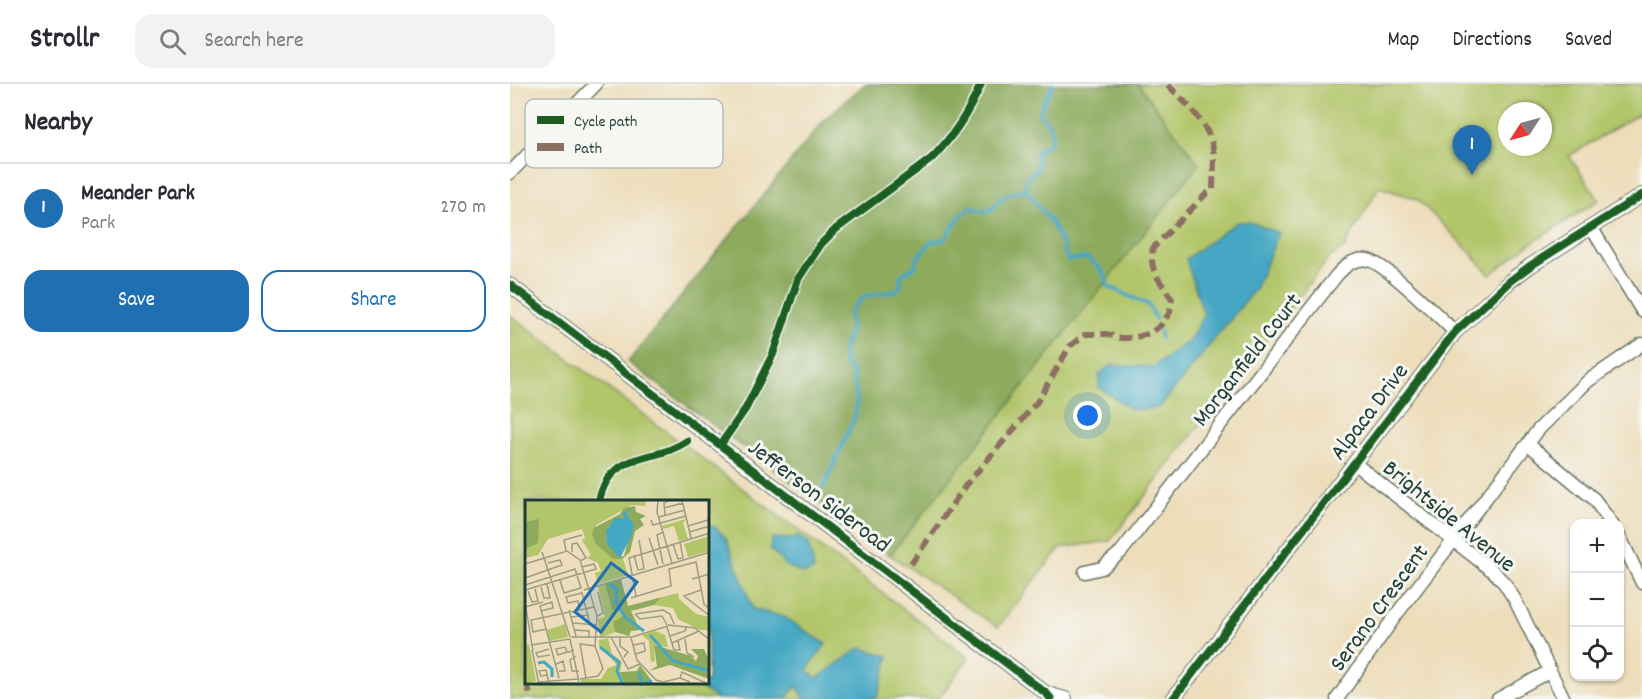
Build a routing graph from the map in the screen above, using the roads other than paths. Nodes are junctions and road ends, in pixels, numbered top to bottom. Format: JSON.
{"nodes":[{"id":1,"x":596,"y":84,"type":"edge"},
{"id":2,"x":582,"y":99,"type":"edge"},
{"id":3,"x":525,"y":157,"type":"edge"},
{"id":4,"x":510,"y":173,"type":"edge"},
{"id":5,"x":1642,"y":195,"type":"edge"},
{"id":6,"x":1591,"y":227,"type":"junction"},
{"id":7,"x":510,"y":285,"type":"edge"},
{"id":8,"x":1642,"y":311,"type":"edge"},
{"id":9,"x":1455,"y":332,"type":"junction"},
{"id":10,"x":1642,"y":344,"type":"edge"},
{"id":11,"x":1528,"y":444,"type":"junction"},
{"id":12,"x":1354,"y":463,"type":"junction"},
{"id":13,"x":1608,"y":519,"type":"edge"},
{"id":14,"x":1454,"y":540,"type":"junction"},
{"id":15,"x":1624,"y":545,"type":"edge"},
{"id":16,"x":1086,"y":572,"type":"dead end"},
{"id":17,"x":1642,"y":583,"type":"edge"},
{"id":18,"x":1550,"y":671,"type":"junction"},
{"id":19,"x":1049,"y":697,"type":"edge"},
{"id":20,"x":1065,"y":699,"type":"edge"},
{"id":21,"x":1173,"y":699,"type":"edge"},
{"id":22,"x":1337,"y":699,"type":"edge"},
{"id":23,"x":1498,"y":699,"type":"edge"},
{"id":24,"x":1564,"y":699,"type":"edge"}],
"edges":[{"from":1,"to":2,"type":"street"},
{"from":3,"to":4,"type":"street"},
{"from":5,"to":6,"type":"street","name":"Alpaca Drive"},
{"from":6,"to":8,"type":"street"},
{"from":6,"to":9,"type":"street","name":"Alpaca Drive"},
{"from":7,"to":19,"type":"street","name":"Jefferson Sideroad"},
{"from":9,"to":12,"type":"street","name":"Alpaca Drive"},
{"from":9,"to":16,"type":"street","name":"Morganfield Court"},
{"from":10,"to":11,"type":"street","name":"Serano Crescent"},
{"from":11,"to":13,"type":"street"},
{"from":11,"to":14,"type":"street","name":"Serano Crescent"},
{"from":12,"to":14,"type":"street","name":"Brightside Avenue"},
{"from":12,"to":21,"type":"street","name":"Alpaca Drive"},
{"from":14,"to":18,"type":"street","name":"Brightside Avenue"},
{"from":14,"to":22,"type":"street","name":"Serano Crescent"},
{"from":15,"to":17,"type":"street"},
{"from":18,"to":23,"type":"street"},
{"from":18,"to":24,"type":"street","name":"Brightside Avenue"},
{"from":19,"to":20,"type":"street","name":"Jefferson Sideroad"}]}
